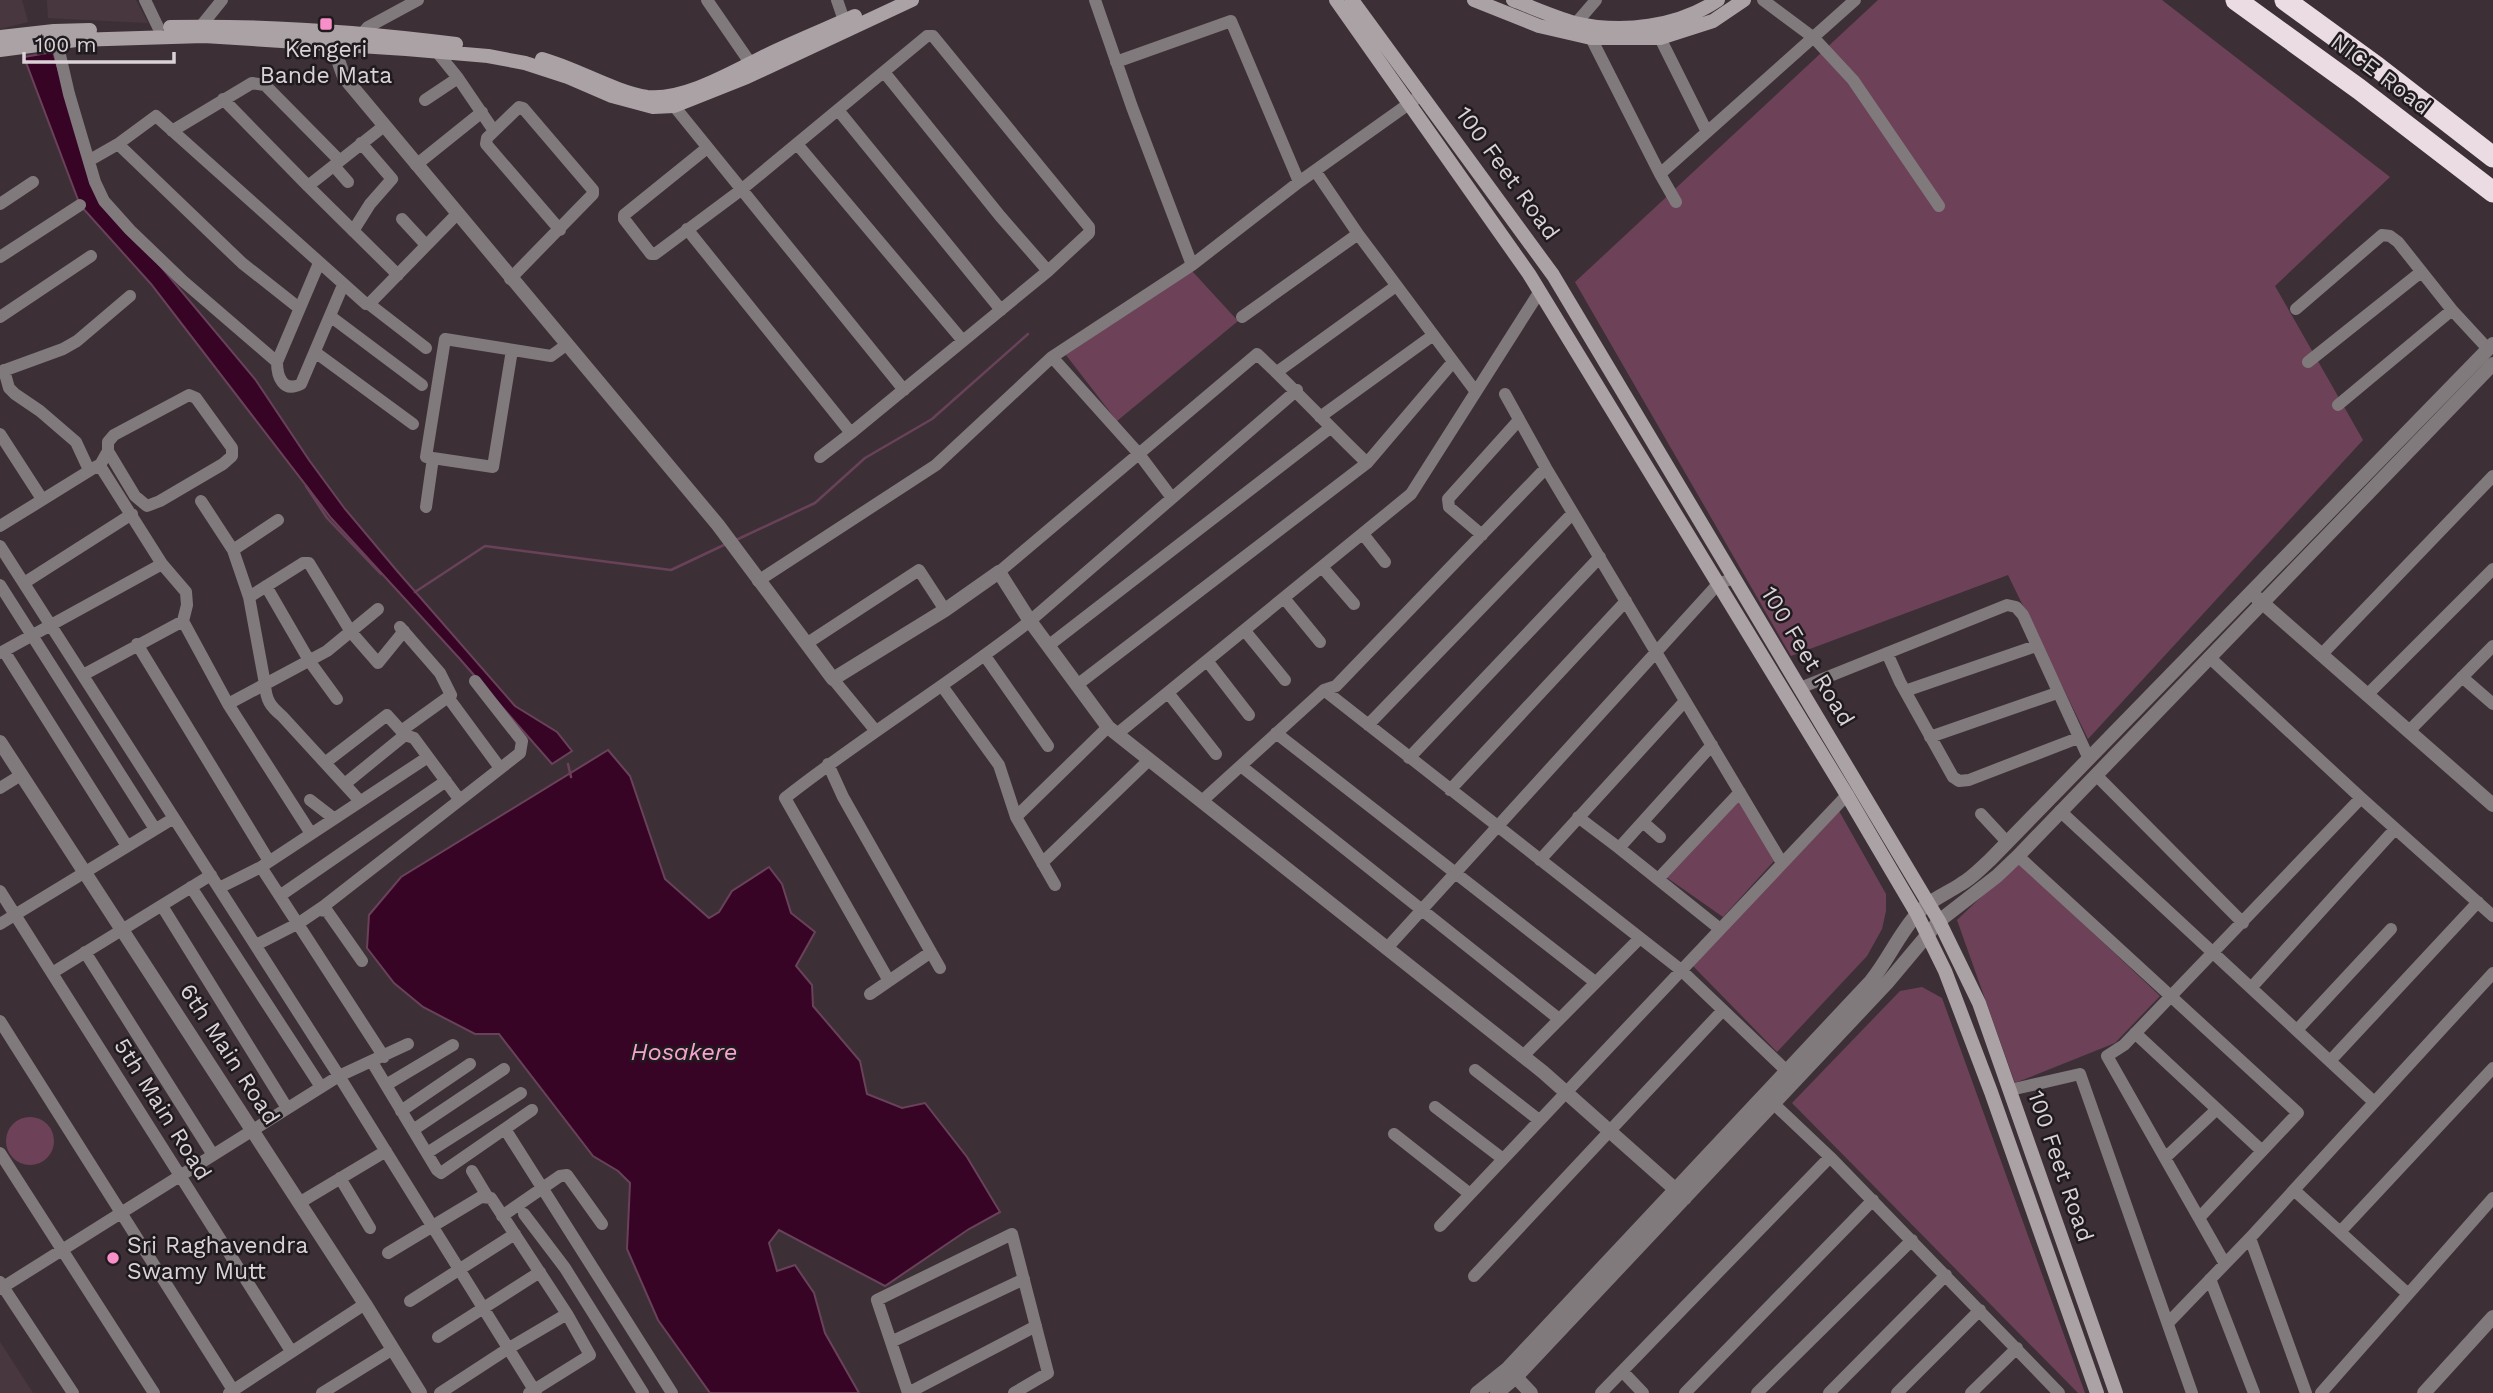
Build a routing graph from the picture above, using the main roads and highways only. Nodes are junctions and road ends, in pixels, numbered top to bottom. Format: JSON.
{"nodes":[{"id":1,"x":891,"y":0,"type":"edge"},
{"id":2,"x":912,"y":0,"type":"edge"},
{"id":3,"x":1336,"y":0,"type":"edge"},
{"id":4,"x":1352,"y":0,"type":"edge"},
{"id":5,"x":1474,"y":0,"type":"edge"},
{"id":6,"x":1513,"y":0,"type":"edge"},
{"id":7,"x":1718,"y":0,"type":"edge"},
{"id":8,"x":1744,"y":0,"type":"edge"},
{"id":9,"x":2236,"y":0,"type":"edge"},
{"id":10,"x":2285,"y":0,"type":"edge"},
{"id":11,"x":846,"y":26,"type":"junction"},
{"id":12,"x":1572,"y":28,"type":"junction"},
{"id":13,"x":1591,"y":32,"type":"junction"},
{"id":14,"x":0,"y":37,"type":"edge"},
{"id":15,"x":55,"y":39,"type":"junction"},
{"id":16,"x":17,"y":41,"type":"junction"},
{"id":17,"x":0,"y":50,"type":"edge"},
{"id":18,"x":2493,"y":157,"type":"edge"},
{"id":19,"x":2493,"y":192,"type":"edge"},
{"id":20,"x":2097,"y":1393,"type":"edge"},
{"id":21,"x":2116,"y":1393,"type":"edge"}],
"edges":[{"from":1,"to":11,"type":"main road"},
{"from":2,"to":11,"type":"main road"},
{"from":3,"to":20,"type":"main road","name":"100 Feet Road"},
{"from":4,"to":21,"type":"main road","name":"100 Feet Road"},
{"from":5,"to":12,"type":"main road"},
{"from":6,"to":12,"type":"main road"},
{"from":7,"to":13,"type":"main road"},
{"from":8,"to":13,"type":"main road"},
{"from":9,"to":19,"type":"highway","name":"NICE Road"},
{"from":10,"to":18,"type":"highway","name":"NICE Road"},
{"from":11,"to":15,"type":"main road"},
{"from":11,"to":15,"type":"main road"},
{"from":12,"to":13,"type":"main road"},
{"from":14,"to":16,"type":"main road"},
{"from":15,"to":16,"type":"main road"},
{"from":16,"to":17,"type":"main road"}]}
